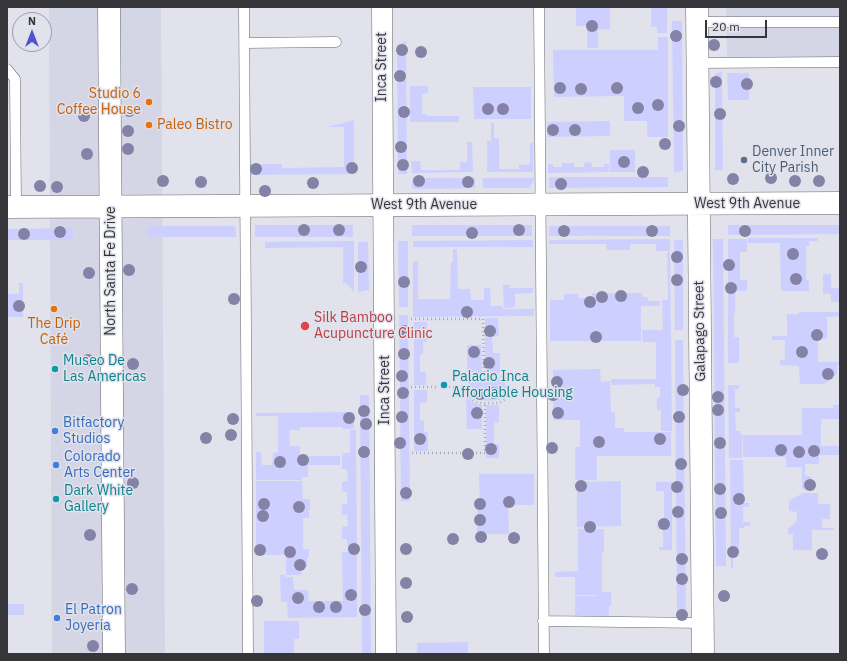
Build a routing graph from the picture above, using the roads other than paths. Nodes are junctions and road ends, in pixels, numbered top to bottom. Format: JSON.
{"nodes":[{"id":1,"x":109,"y":7,"type":"edge"},
{"id":2,"x":244,"y":7,"type":"edge"},
{"id":3,"x":382,"y":7,"type":"edge"},
{"id":4,"x":539,"y":7,"type":"edge"},
{"id":5,"x":697,"y":14,"type":"edge"},
{"id":6,"x":840,"y":22,"type":"edge"},
{"id":7,"x":336,"y":42,"type":"dead end"},
{"id":8,"x":245,"y":43,"type":"junction"},
{"id":9,"x":840,"y":62,"type":"edge"},
{"id":10,"x":698,"y":63,"type":"junction"},
{"id":11,"x":7,"y":69,"type":"edge"},
{"id":12,"x":840,"y":203,"type":"edge"},
{"id":13,"x":540,"y":204,"type":"junction"},
{"id":14,"x":699,"y":204,"type":"junction"},
{"id":15,"x":383,"y":205,"type":"junction"},
{"id":16,"x":246,"y":206,"type":"junction"},
{"id":17,"x":11,"y":207,"type":"edge"},
{"id":18,"x":110,"y":207,"type":"junction"},
{"id":19,"x":543,"y":621,"type":"junction"},
{"id":20,"x":703,"y":623,"type":"junction"},
{"id":21,"x":114,"y":654,"type":"edge"},
{"id":22,"x":248,"y":654,"type":"edge"},
{"id":23,"x":386,"y":654,"type":"edge"},
{"id":24,"x":544,"y":654,"type":"edge"},
{"id":25,"x":703,"y":654,"type":"edge"}],
"edges":[{"from":1,"to":18,"type":"street","name":"North Santa Fe Drive"},
{"from":2,"to":8,"type":"lane"},
{"from":3,"to":15,"type":"street","name":"Inca Street"},
{"from":4,"to":13,"type":"lane"},
{"from":5,"to":6,"type":"lane"},
{"from":5,"to":10,"type":"street","name":"Galapago Street"},
{"from":7,"to":8,"type":"lane"},
{"from":8,"to":16,"type":"lane"},
{"from":9,"to":10,"type":"lane"},
{"from":10,"to":14,"type":"street","name":"Galapago Street"},
{"from":11,"to":17,"type":"lane"},
{"from":12,"to":14,"type":"street","name":"West 9th Avenue"},
{"from":13,"to":14,"type":"street","name":"West 9th Avenue"},
{"from":13,"to":15,"type":"street","name":"West 9th Avenue"},
{"from":13,"to":19,"type":"lane"},
{"from":14,"to":20,"type":"street","name":"Galapago Street"},
{"from":15,"to":16,"type":"street","name":"West 9th Avenue"},
{"from":15,"to":23,"type":"street","name":"Inca Street"},
{"from":16,"to":18,"type":"street","name":"West 9th Avenue"},
{"from":16,"to":22,"type":"lane"},
{"from":17,"to":18,"type":"street","name":"West 9th Avenue"},
{"from":18,"to":21,"type":"street","name":"North Santa Fe Drive"},
{"from":19,"to":20,"type":"lane"},
{"from":19,"to":24,"type":"lane"},
{"from":20,"to":25,"type":"street","name":"Galapago Street"}]}
